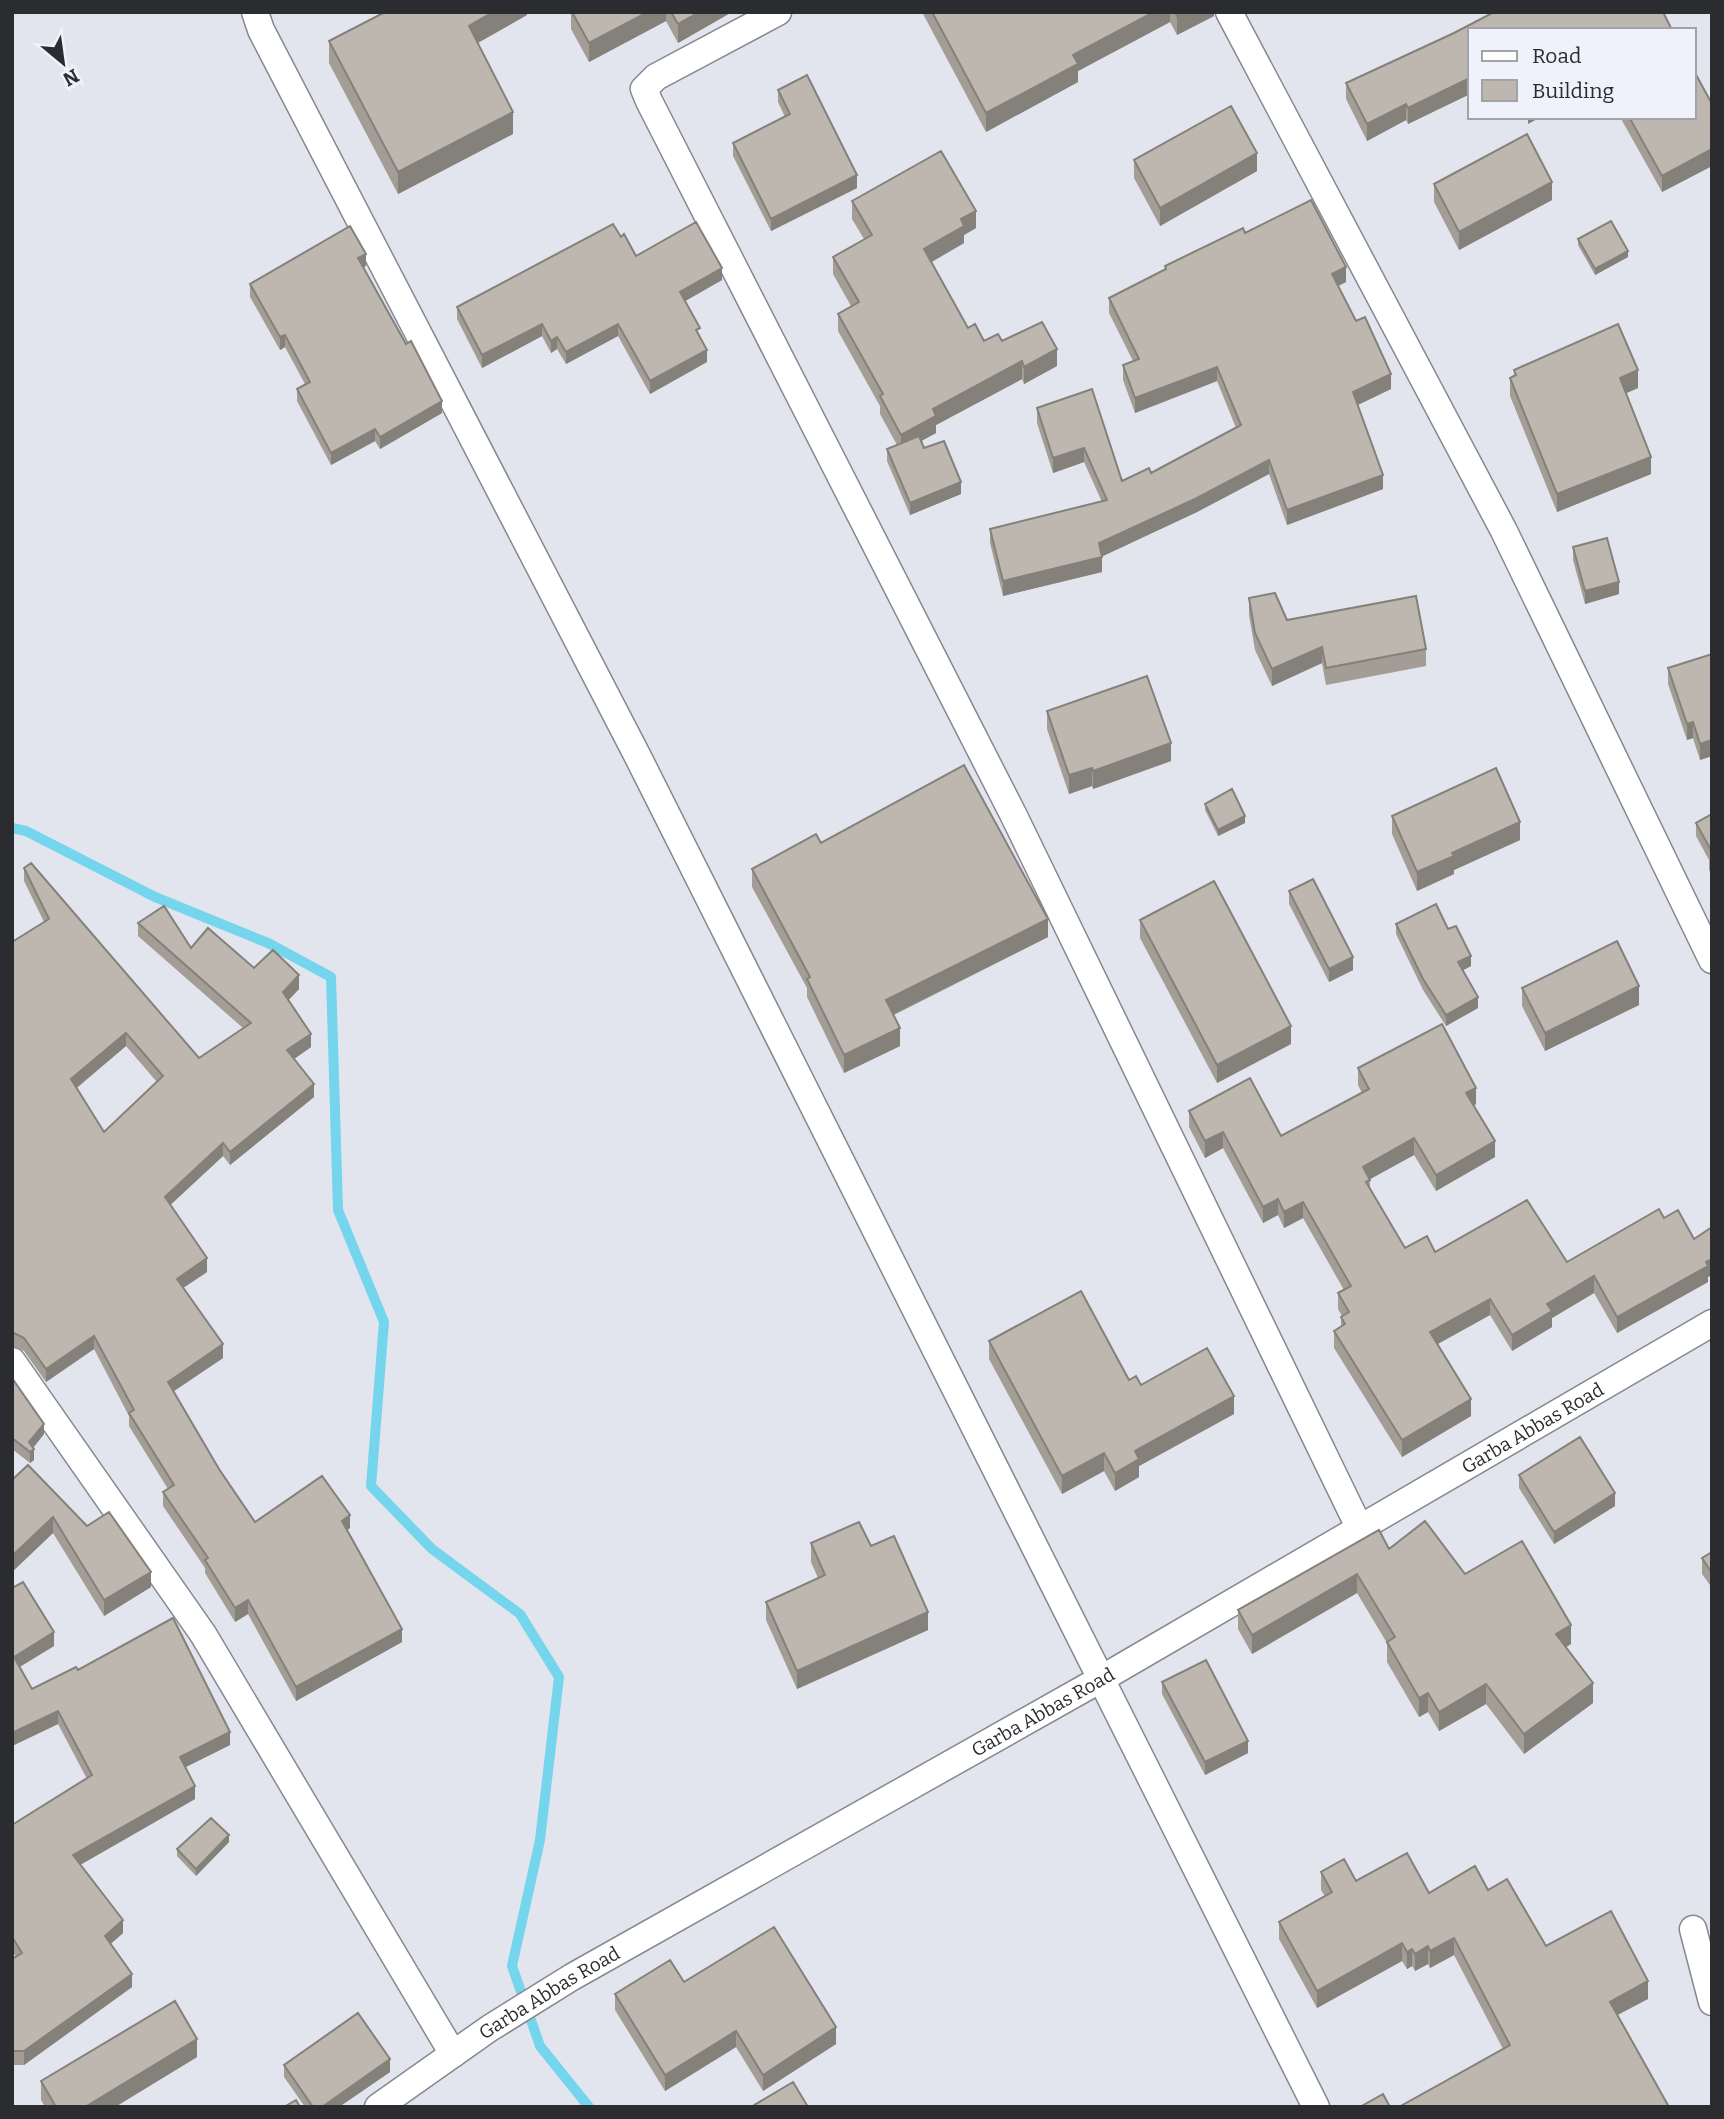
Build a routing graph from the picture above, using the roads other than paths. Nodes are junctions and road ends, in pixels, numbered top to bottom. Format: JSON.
{"nodes":[{"id":1,"x":255,"y":12,"type":"edge"},
{"id":2,"x":778,"y":12,"type":"edge"},
{"id":3,"x":1229,"y":12,"type":"edge"},
{"id":4,"x":1712,"y":960,"type":"edge"},
{"id":5,"x":1712,"y":1323,"type":"edge"},
{"id":6,"x":12,"y":1361,"type":"edge"},
{"id":7,"x":1359,"y":1527,"type":"junction"},
{"id":8,"x":1101,"y":1679,"type":"junction"},
{"id":9,"x":1693,"y":1929,"type":"dead end"},
{"id":10,"x":1712,"y":2001,"type":"edge"},
{"id":11,"x":453,"y":2054,"type":"junction"},
{"id":12,"x":378,"y":2107,"type":"edge"},
{"id":13,"x":1316,"y":2107,"type":"edge"}],
"edges":[{"from":1,"to":8,"type":"street"},
{"from":2,"to":7,"type":"street"},
{"from":3,"to":4,"type":"street"},
{"from":5,"to":7,"type":"street","name":"Garba Abbas Road"},
{"from":6,"to":11,"type":"street"},
{"from":7,"to":8,"type":"street","name":"Garba Abbas Road"},
{"from":8,"to":11,"type":"street","name":"Garba Abbas Road"},
{"from":8,"to":13,"type":"street"},
{"from":9,"to":10,"type":"street"},
{"from":11,"to":12,"type":"street","name":"Garba Abbas Road"}]}
